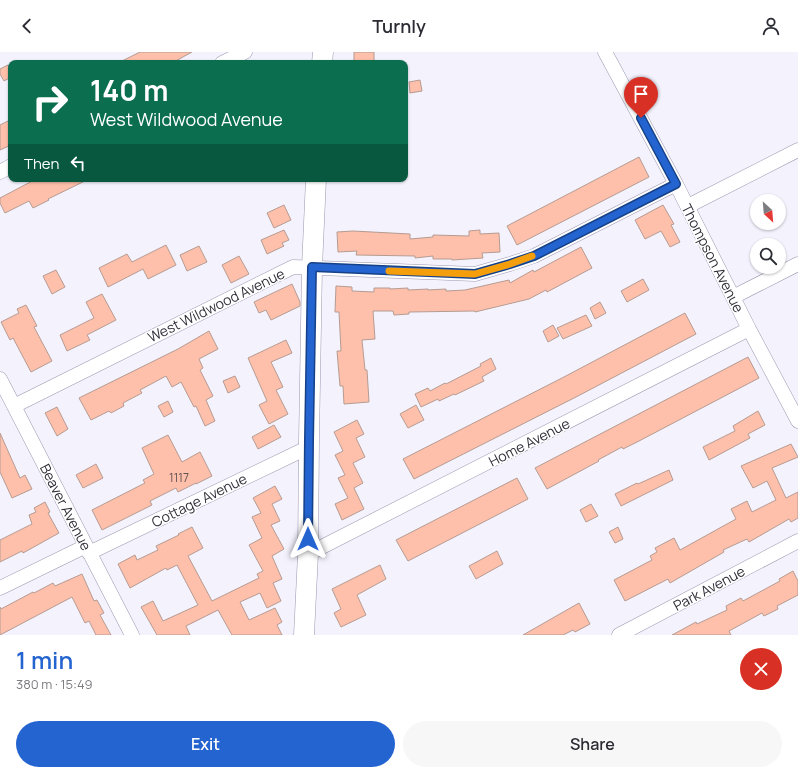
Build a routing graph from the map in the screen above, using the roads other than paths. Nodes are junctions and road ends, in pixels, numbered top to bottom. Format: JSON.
{"nodes":[{"id":1,"x":245,"y":52,"type":"edge"},
{"id":2,"x":605,"y":52,"type":"edge"},
{"id":3,"x":228,"y":60,"type":"edge"},
{"id":4,"x":798,"y":150,"type":"edge"},
{"id":5,"x":316,"y":182,"type":"edge"},
{"id":6,"x":676,"y":184,"type":"junction"},
{"id":7,"x":688,"y":206,"type":"junction"},
{"id":8,"x":798,"y":264,"type":"edge"},
{"id":9,"x":312,"y":267,"type":"junction"},
{"id":10,"x":733,"y":297,"type":"junction"},
{"id":11,"x":749,"y":329,"type":"junction"},
{"id":12,"x":0,"y":379,"type":"edge"},
{"id":13,"x":14,"y":406,"type":"junction"},
{"id":14,"x":798,"y":421,"type":"edge"},
{"id":15,"x":309,"y":447,"type":"junction"},
{"id":16,"x":798,"y":541,"type":"edge"},
{"id":17,"x":87,"y":549,"type":"junction"},
{"id":18,"x":308,"y":554,"type":"junction"},
{"id":19,"x":0,"y":588,"type":"edge"},
{"id":20,"x":132,"y":635,"type":"edge"},
{"id":21,"x":304,"y":635,"type":"edge"},
{"id":22,"x":619,"y":635,"type":"edge"}],
"edges":[{"from":1,"to":3,"type":"street"},
{"from":2,"to":6,"type":"street","name":"Thompson Avenue"},
{"from":4,"to":7,"type":"street"},
{"from":5,"to":9,"type":"main road"},
{"from":6,"to":7,"type":"street","name":"Thompson Avenue"},
{"from":6,"to":9,"type":"street","name":"West Wildwood Avenue"},
{"from":7,"to":10,"type":"street","name":"Thompson Avenue"},
{"from":8,"to":10,"type":"street"},
{"from":9,"to":13,"type":"street","name":"West Wildwood Avenue"},
{"from":9,"to":15,"type":"main road"},
{"from":10,"to":11,"type":"street","name":"Thompson Avenue"},
{"from":11,"to":14,"type":"street","name":"Thompson Avenue"},
{"from":11,"to":18,"type":"street","name":"Home Avenue"},
{"from":12,"to":13,"type":"street","name":"Beaver Avenue"},
{"from":13,"to":17,"type":"street","name":"Beaver Avenue"},
{"from":15,"to":17,"type":"street","name":"Cottage Avenue"},
{"from":15,"to":18,"type":"main road"},
{"from":16,"to":22,"type":"street","name":"Park Avenue"},
{"from":17,"to":19,"type":"street","name":"Cottage Avenue"},
{"from":17,"to":20,"type":"street","name":"Beaver Avenue"},
{"from":18,"to":21,"type":"main road"}]}
